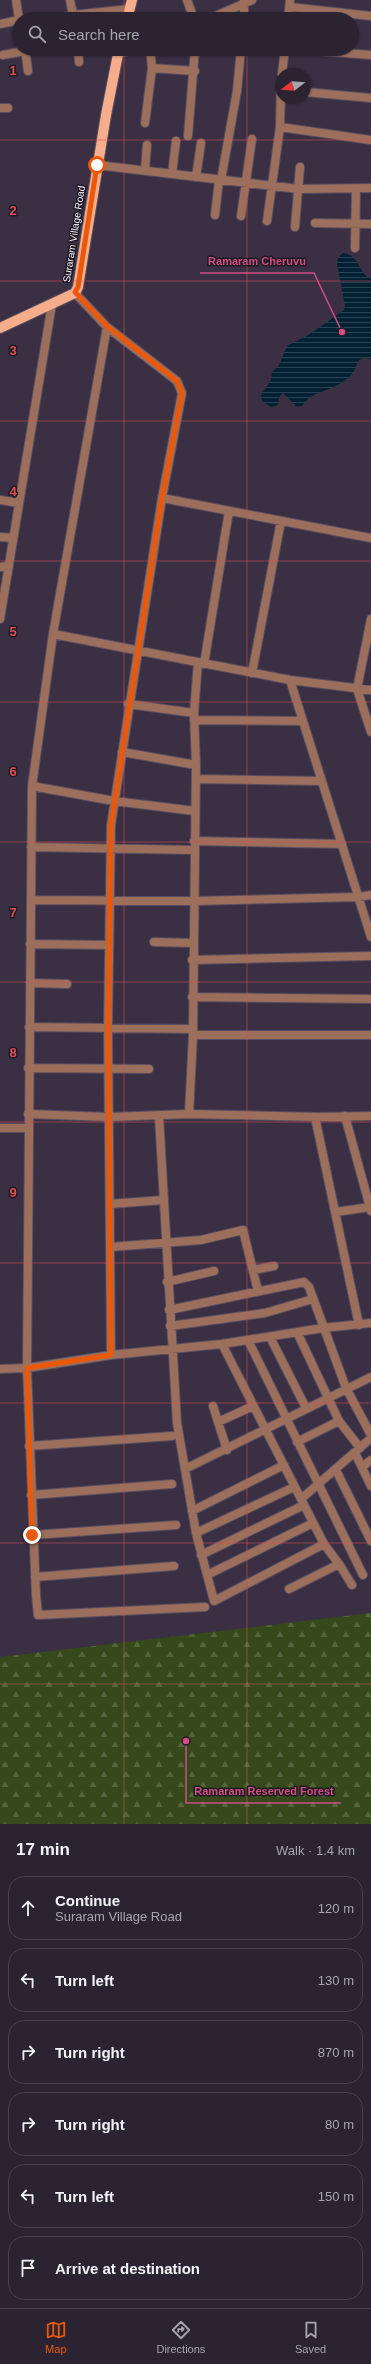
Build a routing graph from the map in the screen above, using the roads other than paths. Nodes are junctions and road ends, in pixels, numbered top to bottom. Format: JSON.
{"nodes":[{"id":1,"x":16,"y":0,"type":"edge"},
{"id":2,"x":70,"y":0,"type":"edge"},
{"id":3,"x":187,"y":0,"type":"edge"},
{"id":4,"x":247,"y":1,"type":"edge"},
{"id":5,"x":131,"y":4,"type":"edge"},
{"id":6,"x":290,"y":4,"type":"edge"},
{"id":7,"x":18,"y":12,"type":"edge"},
{"id":8,"x":72,"y":12,"type":"edge"},
{"id":9,"x":95,"y":12,"type":"edge"},
{"id":10,"x":191,"y":12,"type":"edge"},
{"id":11,"x":224,"y":12,"type":"edge"},
{"id":12,"x":245,"y":12,"type":"edge"},
{"id":13,"x":344,"y":12,"type":"edge"},
{"id":14,"x":359,"y":14,"type":"edge"},
{"id":15,"x":371,"y":16,"type":"edge"},
{"id":16,"x":12,"y":21,"type":"edge"},
{"id":17,"x":0,"y":24,"type":"edge"},
{"id":18,"x":12,"y":53,"type":"edge"},
{"id":19,"x":359,"y":54,"type":"edge"},
{"id":20,"x":3,"y":55,"type":"dead end"},
{"id":21,"x":371,"y":55,"type":"edge"},
{"id":22,"x":26,"y":56,"type":"edge"},
{"id":23,"x":79,"y":56,"type":"edge"},
{"id":24,"x":117,"y":56,"type":"edge"},
{"id":25,"x":151,"y":56,"type":"edge"},
{"id":26,"x":195,"y":56,"type":"edge"},
{"id":27,"x":240,"y":56,"type":"edge"},
{"id":28,"x":284,"y":56,"type":"edge"},
{"id":29,"x":80,"y":62,"type":"dead end"},
{"id":30,"x":152,"y":68,"type":"junction"},
{"id":31,"x":283,"y":68,"type":"edge"},
{"id":32,"x":28,"y":71,"type":"dead end"},
{"id":33,"x":195,"y":71,"type":"junction"},
{"id":34,"x":311,"y":93,"type":"edge"},
{"id":35,"x":371,"y":98,"type":"edge"},
{"id":36,"x":281,"y":104,"type":"edge"},
{"id":37,"x":145,"y":123,"type":"dead end"},
{"id":38,"x":280,"y":127,"type":"junction"},
{"id":39,"x":188,"y":136,"type":"dead end"},
{"id":40,"x":252,"y":139,"type":"dead end"},
{"id":41,"x":371,"y":140,"type":"edge"},
{"id":42,"x":176,"y":141,"type":"dead end"},
{"id":43,"x":201,"y":143,"type":"dead end"},
{"id":44,"x":147,"y":145,"type":"dead end"},
{"id":45,"x":97,"y":165,"type":"junction"},
{"id":46,"x":300,"y":167,"type":"dead end"},
{"id":47,"x":145,"y":170,"type":"junction"},
{"id":48,"x":172,"y":174,"type":"junction"},
{"id":49,"x":196,"y":177,"type":"junction"},
{"id":50,"x":220,"y":180,"type":"junction"},
{"id":51,"x":247,"y":182,"type":"junction"},
{"id":52,"x":272,"y":185,"type":"junction"},
{"id":53,"x":371,"y":188,"type":"edge"},
{"id":54,"x":298,"y":189,"type":"junction"},
{"id":55,"x":356,"y":189,"type":"junction"},
{"id":56,"x":215,"y":215,"type":"dead end"},
{"id":57,"x":241,"y":216,"type":"dead end"},
{"id":58,"x":267,"y":221,"type":"dead end"},
{"id":59,"x":315,"y":223,"type":"dead end"},
{"id":60,"x":356,"y":224,"type":"junction"},
{"id":61,"x":371,"y":224,"type":"edge"},
{"id":62,"x":295,"y":227,"type":"dead end"},
{"id":63,"x":355,"y":248,"type":"dead end"},
{"id":64,"x":75,"y":292,"type":"junction"},
{"id":65,"x":52,"y":304,"type":"junction"},
{"id":66,"x":108,"y":327,"type":"junction"},
{"id":67,"x":0,"y":328,"type":"edge"},
{"id":68,"x":162,"y":498,"type":"junction"},
{"id":69,"x":0,"y":500,"type":"edge"},
{"id":70,"x":19,"y":503,"type":"junction"},
{"id":71,"x":228,"y":511,"type":"junction"},
{"id":72,"x":281,"y":521,"type":"junction"},
{"id":73,"x":0,"y":537,"type":"edge"},
{"id":74,"x":13,"y":538,"type":"junction"},
{"id":75,"x":371,"y":538,"type":"edge"},
{"id":76,"x":9,"y":566,"type":"junction"},
{"id":77,"x":0,"y":567,"type":"edge"},
{"id":78,"x":2,"y":597,"type":"edge"},
{"id":79,"x":0,"y":619,"type":"edge"},
{"id":80,"x":371,"y":619,"type":"edge"},
{"id":81,"x":52,"y":634,"type":"junction"},
{"id":82,"x":138,"y":650,"type":"junction"},
{"id":83,"x":201,"y":663,"type":"junction"},
{"id":84,"x":252,"y":673,"type":"junction"},
{"id":85,"x":290,"y":680,"type":"junction"},
{"id":86,"x":357,"y":689,"type":"junction"},
{"id":87,"x":371,"y":690,"type":"edge"},
{"id":88,"x":128,"y":704,"type":"junction"},
{"id":89,"x":194,"y":717,"type":"junction"},
{"id":90,"x":303,"y":721,"type":"junction"},
{"id":91,"x":371,"y":732,"type":"edge"},
{"id":92,"x":122,"y":752,"type":"junction"},
{"id":93,"x":196,"y":765,"type":"junction"},
{"id":94,"x":196,"y":779,"type":"junction"},
{"id":95,"x":322,"y":781,"type":"junction"},
{"id":96,"x":32,"y":786,"type":"junction"},
{"id":97,"x":114,"y":801,"type":"junction"},
{"id":98,"x":195,"y":811,"type":"junction"},
{"id":99,"x":194,"y":841,"type":"junction"},
{"id":100,"x":342,"y":844,"type":"junction"},
{"id":101,"x":31,"y":847,"type":"junction"},
{"id":102,"x":111,"y":849,"type":"junction"},
{"id":103,"x":194,"y":850,"type":"junction"},
{"id":104,"x":371,"y":895,"type":"edge"},
{"id":105,"x":358,"y":897,"type":"junction"},
{"id":106,"x":31,"y":900,"type":"junction"},
{"id":107,"x":110,"y":900,"type":"junction"},
{"id":108,"x":193,"y":901,"type":"junction"},
{"id":109,"x":371,"y":937,"type":"edge"},
{"id":110,"x":154,"y":942,"type":"dead end"},
{"id":111,"x":192,"y":943,"type":"junction"},
{"id":112,"x":30,"y":944,"type":"junction"},
{"id":113,"x":109,"y":945,"type":"junction"},
{"id":114,"x":371,"y":956,"type":"edge"},
{"id":115,"x":192,"y":960,"type":"junction"},
{"id":116,"x":30,"y":983,"type":"junction"},
{"id":117,"x":66,"y":984,"type":"dead end"},
{"id":118,"x":192,"y":997,"type":"junction"},
{"id":119,"x":371,"y":999,"type":"edge"},
{"id":120,"x":29,"y":1027,"type":"junction"},
{"id":121,"x":108,"y":1028,"type":"junction"},
{"id":122,"x":193,"y":1032,"type":"junction"},
{"id":123,"x":371,"y":1035,"type":"edge"},
{"id":124,"x":28,"y":1068,"type":"junction"},
{"id":125,"x":108,"y":1069,"type":"junction"},
{"id":126,"x":149,"y":1069,"type":"dead end"},
{"id":127,"x":28,"y":1114,"type":"junction"},
{"id":128,"x":189,"y":1114,"type":"junction"},
{"id":129,"x":159,"y":1116,"type":"junction"},
{"id":130,"x":345,"y":1116,"type":"junction"},
{"id":131,"x":371,"y":1116,"type":"edge"},
{"id":132,"x":109,"y":1117,"type":"junction"},
{"id":133,"x":315,"y":1117,"type":"junction"},
{"id":134,"x":0,"y":1128,"type":"edge"},
{"id":135,"x":28,"y":1128,"type":"junction"},
{"id":136,"x":163,"y":1200,"type":"junction"},
{"id":137,"x":110,"y":1204,"type":"junction"},
{"id":138,"x":371,"y":1208,"type":"edge"},
{"id":139,"x":335,"y":1212,"type":"junction"},
{"id":140,"x":165,"y":1243,"type":"junction"},
{"id":141,"x":110,"y":1247,"type":"junction"},
{"id":142,"x":274,"y":1266,"type":"dead end"},
{"id":143,"x":253,"y":1270,"type":"junction"},
{"id":144,"x":214,"y":1271,"type":"dead end"},
{"id":145,"x":167,"y":1282,"type":"junction"},
{"id":146,"x":258,"y":1291,"type":"junction"},
{"id":147,"x":313,"y":1299,"type":"junction"},
{"id":148,"x":169,"y":1310,"type":"junction"},
{"id":149,"x":371,"y":1323,"type":"edge"},
{"id":150,"x":359,"y":1325,"type":"junction"},
{"id":151,"x":170,"y":1326,"type":"junction"},
{"id":152,"x":323,"y":1328,"type":"junction"},
{"id":153,"x":297,"y":1332,"type":"junction"},
{"id":154,"x":270,"y":1337,"type":"junction"},
{"id":155,"x":248,"y":1340,"type":"junction"},
{"id":156,"x":222,"y":1344,"type":"junction"},
{"id":157,"x":172,"y":1349,"type":"junction"},
{"id":158,"x":111,"y":1355,"type":"junction"},
{"id":159,"x":27,"y":1368,"type":"junction"},
{"id":160,"x":0,"y":1369,"type":"edge"},
{"id":161,"x":370,"y":1380,"type":"edge"},
{"id":162,"x":346,"y":1388,"type":"junction"},
{"id":163,"x":329,"y":1397,"type":"junction"},
{"id":164,"x":213,"y":1406,"type":"dead end"},
{"id":165,"x":253,"y":1406,"type":"junction"},
{"id":166,"x":306,"y":1408,"type":"junction"},
{"id":167,"x":285,"y":1420,"type":"junction"},
{"id":168,"x":339,"y":1421,"type":"junction"},
{"id":169,"x":218,"y":1422,"type":"junction"},
{"id":170,"x":265,"y":1430,"type":"junction"},
{"id":171,"x":172,"y":1436,"type":"dead end"},
{"id":172,"x":371,"y":1436,"type":"edge"},
{"id":173,"x":296,"y":1442,"type":"junction"},
{"id":174,"x":29,"y":1446,"type":"junction"},
{"id":175,"x":227,"y":1450,"type":"junction"},
{"id":176,"x":358,"y":1450,"type":"junction"},
{"id":177,"x":371,"y":1460,"type":"edge"},
{"id":178,"x":284,"y":1466,"type":"junction"},
{"id":179,"x":362,"y":1467,"type":"junction"},
{"id":180,"x":185,"y":1469,"type":"junction"},
{"id":181,"x":336,"y":1470,"type":"junction"},
{"id":182,"x":172,"y":1484,"type":"dead end"},
{"id":183,"x":318,"y":1486,"type":"junction"},
{"id":184,"x":371,"y":1486,"type":"edge"},
{"id":185,"x":294,"y":1487,"type":"junction"},
{"id":186,"x":30,"y":1495,"type":"junction"},
{"id":187,"x":303,"y":1502,"type":"junction"},
{"id":188,"x":192,"y":1511,"type":"junction"},
{"id":189,"x":313,"y":1523,"type":"junction"},
{"id":190,"x":176,"y":1525,"type":"dead end"},
{"id":191,"x":196,"y":1533,"type":"junction"},
{"id":192,"x":32,"y":1535,"type":"junction"},
{"id":193,"x":371,"y":1541,"type":"edge"},
{"id":194,"x":324,"y":1544,"type":"junction"},
{"id":195,"x":202,"y":1555,"type":"junction"},
{"id":196,"x":339,"y":1564,"type":"junction"},
{"id":197,"x":174,"y":1566,"type":"dead end"},
{"id":198,"x":207,"y":1575,"type":"junction"},
{"id":199,"x":363,"y":1575,"type":"dead end"},
{"id":200,"x":35,"y":1576,"type":"junction"},
{"id":201,"x":352,"y":1585,"type":"dead end"},
{"id":202,"x":289,"y":1589,"type":"dead end"},
{"id":203,"x":205,"y":1607,"type":"dead end"}],
"edges":[{"from":1,"to":7,"type":"street"},
{"from":2,"to":8,"type":"street"},
{"from":3,"to":10,"type":"street"},
{"from":4,"to":11,"type":"street"},
{"from":4,"to":12,"type":"street"},
{"from":5,"to":9,"type":"street"},
{"from":6,"to":13,"type":"street"},
{"from":14,"to":15,"type":"street"},
{"from":16,"to":17,"type":"street"},
{"from":18,"to":20,"type":"street"},
{"from":19,"to":21,"type":"street"},
{"from":22,"to":32,"type":"street"},
{"from":23,"to":29,"type":"street"},
{"from":24,"to":45,"type":"main road","name":"Suraram Village Road"},
{"from":25,"to":30,"type":"street"},
{"from":26,"to":33,"type":"street"},
{"from":27,"to":50,"type":"street"},
{"from":28,"to":31,"type":"street"},
{"from":30,"to":33,"type":"street"},
{"from":30,"to":37,"type":"street"},
{"from":33,"to":39,"type":"street"},
{"from":34,"to":35,"type":"street"},
{"from":36,"to":38,"type":"street"},
{"from":38,"to":41,"type":"street"},
{"from":38,"to":52,"type":"street"},
{"from":40,"to":51,"type":"street"},
{"from":42,"to":48,"type":"street"},
{"from":43,"to":49,"type":"street"},
{"from":44,"to":47,"type":"street"},
{"from":45,"to":47,"type":"street"},
{"from":45,"to":64,"type":"main road","name":"Suraram Village Road"},
{"from":46,"to":54,"type":"street"},
{"from":47,"to":48,"type":"street"},
{"from":48,"to":49,"type":"street"},
{"from":49,"to":50,"type":"street"},
{"from":50,"to":51,"type":"street"},
{"from":50,"to":56,"type":"street"},
{"from":51,"to":52,"type":"street"},
{"from":51,"to":57,"type":"street"},
{"from":52,"to":54,"type":"street"},
{"from":52,"to":58,"type":"street"},
{"from":53,"to":55,"type":"street"},
{"from":54,"to":55,"type":"street"},
{"from":54,"to":62,"type":"street"},
{"from":55,"to":60,"type":"street"},
{"from":59,"to":60,"type":"street"},
{"from":60,"to":61,"type":"street"},
{"from":60,"to":63,"type":"street"},
{"from":64,"to":65,"type":"main road","name":"Suraram Village Road"},
{"from":64,"to":66,"type":"street"},
{"from":65,"to":67,"type":"main road","name":"Suraram Village Road"},
{"from":65,"to":70,"type":"street"},
{"from":66,"to":68,"type":"street"},
{"from":66,"to":81,"type":"street"},
{"from":68,"to":71,"type":"street"},
{"from":68,"to":82,"type":"street"},
{"from":69,"to":70,"type":"street"},
{"from":70,"to":74,"type":"street"},
{"from":71,"to":72,"type":"street"},
{"from":71,"to":83,"type":"street"},
{"from":72,"to":75,"type":"street"},
{"from":72,"to":84,"type":"street"},
{"from":73,"to":74,"type":"street"},
{"from":74,"to":76,"type":"street"},
{"from":76,"to":77,"type":"street"},
{"from":76,"to":78,"type":"street"},
{"from":78,"to":79,"type":"street"},
{"from":80,"to":86,"type":"street"},
{"from":81,"to":82,"type":"street"},
{"from":81,"to":96,"type":"street"},
{"from":82,"to":83,"type":"street"},
{"from":82,"to":88,"type":"street"},
{"from":83,"to":84,"type":"street"},
{"from":83,"to":89,"type":"street"},
{"from":84,"to":85,"type":"street"},
{"from":85,"to":86,"type":"street"},
{"from":85,"to":90,"type":"street"},
{"from":86,"to":87,"type":"street"},
{"from":86,"to":91,"type":"street"},
{"from":88,"to":89,"type":"street"},
{"from":88,"to":92,"type":"street"},
{"from":89,"to":90,"type":"street"},
{"from":89,"to":93,"type":"street"},
{"from":90,"to":95,"type":"street"},
{"from":92,"to":93,"type":"street"},
{"from":92,"to":97,"type":"street"},
{"from":93,"to":94,"type":"street"},
{"from":94,"to":95,"type":"street"},
{"from":94,"to":98,"type":"street"},
{"from":95,"to":100,"type":"street"},
{"from":96,"to":97,"type":"street"},
{"from":96,"to":101,"type":"street"},
{"from":97,"to":98,"type":"street"},
{"from":97,"to":102,"type":"street"},
{"from":98,"to":99,"type":"street"},
{"from":99,"to":100,"type":"street"},
{"from":99,"to":103,"type":"street"},
{"from":100,"to":105,"type":"street"},
{"from":101,"to":102,"type":"street"},
{"from":101,"to":106,"type":"street"},
{"from":102,"to":103,"type":"street"},
{"from":102,"to":107,"type":"street"},
{"from":103,"to":108,"type":"street"},
{"from":104,"to":105,"type":"street"},
{"from":105,"to":108,"type":"street"},
{"from":105,"to":109,"type":"street"},
{"from":106,"to":107,"type":"street"},
{"from":106,"to":112,"type":"street"},
{"from":107,"to":108,"type":"street"},
{"from":107,"to":113,"type":"street"},
{"from":108,"to":111,"type":"street"},
{"from":110,"to":111,"type":"street"},
{"from":111,"to":115,"type":"street"},
{"from":112,"to":113,"type":"street"},
{"from":112,"to":116,"type":"street"},
{"from":113,"to":121,"type":"street"},
{"from":114,"to":115,"type":"street"},
{"from":115,"to":118,"type":"street"},
{"from":116,"to":117,"type":"street"},
{"from":116,"to":120,"type":"street"},
{"from":118,"to":119,"type":"street"},
{"from":118,"to":122,"type":"street"},
{"from":120,"to":121,"type":"street"},
{"from":120,"to":124,"type":"street"},
{"from":121,"to":122,"type":"street"},
{"from":121,"to":125,"type":"street"},
{"from":122,"to":123,"type":"street"},
{"from":122,"to":128,"type":"street"},
{"from":124,"to":125,"type":"street"},
{"from":124,"to":127,"type":"street"},
{"from":125,"to":126,"type":"street"},
{"from":125,"to":132,"type":"street"},
{"from":127,"to":132,"type":"street"},
{"from":127,"to":135,"type":"street"},
{"from":128,"to":129,"type":"street"},
{"from":128,"to":133,"type":"street"},
{"from":129,"to":132,"type":"street"},
{"from":129,"to":136,"type":"street"},
{"from":130,"to":131,"type":"street"},
{"from":130,"to":133,"type":"street"},
{"from":130,"to":138,"type":"street"},
{"from":132,"to":137,"type":"street"},
{"from":133,"to":139,"type":"street"},
{"from":134,"to":135,"type":"street"},
{"from":135,"to":159,"type":"street"},
{"from":136,"to":137,"type":"street"},
{"from":136,"to":140,"type":"street"},
{"from":137,"to":141,"type":"street"},
{"from":138,"to":139,"type":"street"},
{"from":139,"to":150,"type":"street"},
{"from":140,"to":141,"type":"street"},
{"from":140,"to":143,"type":"street"},
{"from":140,"to":145,"type":"street"},
{"from":141,"to":158,"type":"street"},
{"from":142,"to":143,"type":"street"},
{"from":143,"to":146,"type":"street"},
{"from":144,"to":145,"type":"street"},
{"from":145,"to":148,"type":"street"},
{"from":146,"to":147,"type":"street"},
{"from":146,"to":148,"type":"street"},
{"from":147,"to":151,"type":"street"},
{"from":147,"to":152,"type":"street"},
{"from":148,"to":151,"type":"street"},
{"from":149,"to":150,"type":"street"},
{"from":150,"to":152,"type":"street"},
{"from":151,"to":157,"type":"street"},
{"from":152,"to":153,"type":"street"},
{"from":152,"to":162,"type":"street"},
{"from":153,"to":154,"type":"street"},
{"from":153,"to":163,"type":"street"},
{"from":154,"to":155,"type":"street"},
{"from":154,"to":166,"type":"street"},
{"from":155,"to":156,"type":"street"},
{"from":155,"to":167,"type":"street"},
{"from":156,"to":157,"type":"street"},
{"from":156,"to":165,"type":"street"},
{"from":157,"to":158,"type":"street"},
{"from":157,"to":180,"type":"street"},
{"from":158,"to":159,"type":"street"},
{"from":159,"to":160,"type":"street"},
{"from":159,"to":174,"type":"street"},
{"from":161,"to":162,"type":"street"},
{"from":162,"to":163,"type":"street"},
{"from":162,"to":172,"type":"street"},
{"from":163,"to":166,"type":"street"},
{"from":163,"to":168,"type":"street"},
{"from":164,"to":169,"type":"street"},
{"from":165,"to":169,"type":"street"},
{"from":165,"to":170,"type":"street"},
{"from":166,"to":167,"type":"street"},
{"from":167,"to":170,"type":"street"},
{"from":167,"to":173,"type":"street"},
{"from":168,"to":173,"type":"street"},
{"from":168,"to":176,"type":"street"},
{"from":169,"to":175,"type":"street"},
{"from":170,"to":175,"type":"street"},
{"from":170,"to":178,"type":"street"},
{"from":171,"to":174,"type":"street"},
{"from":172,"to":176,"type":"street"},
{"from":173,"to":183,"type":"street"},
{"from":174,"to":186,"type":"street"},
{"from":175,"to":180,"type":"street"},
{"from":176,"to":179,"type":"street"},
{"from":176,"to":181,"type":"street"},
{"from":177,"to":179,"type":"street"},
{"from":178,"to":185,"type":"street"},
{"from":178,"to":188,"type":"street"},
{"from":179,"to":184,"type":"street"},
{"from":180,"to":188,"type":"street"},
{"from":181,"to":183,"type":"street"},
{"from":181,"to":193,"type":"street"},
{"from":182,"to":186,"type":"street"},
{"from":183,"to":187,"type":"street"},
{"from":183,"to":199,"type":"street"},
{"from":185,"to":187,"type":"street"},
{"from":185,"to":191,"type":"street"},
{"from":186,"to":192,"type":"street"},
{"from":187,"to":189,"type":"street"},
{"from":187,"to":195,"type":"street"},
{"from":188,"to":191,"type":"street"},
{"from":189,"to":194,"type":"street"},
{"from":189,"to":198,"type":"street"},
{"from":190,"to":192,"type":"street"},
{"from":191,"to":195,"type":"street"},
{"from":192,"to":200,"type":"street"},
{"from":194,"to":196,"type":"street"},
{"from":194,"to":198,"type":"street"},
{"from":195,"to":198,"type":"street"},
{"from":196,"to":201,"type":"street"},
{"from":196,"to":202,"type":"street"},
{"from":197,"to":200,"type":"street"},
{"from":200,"to":203,"type":"street"}]}
